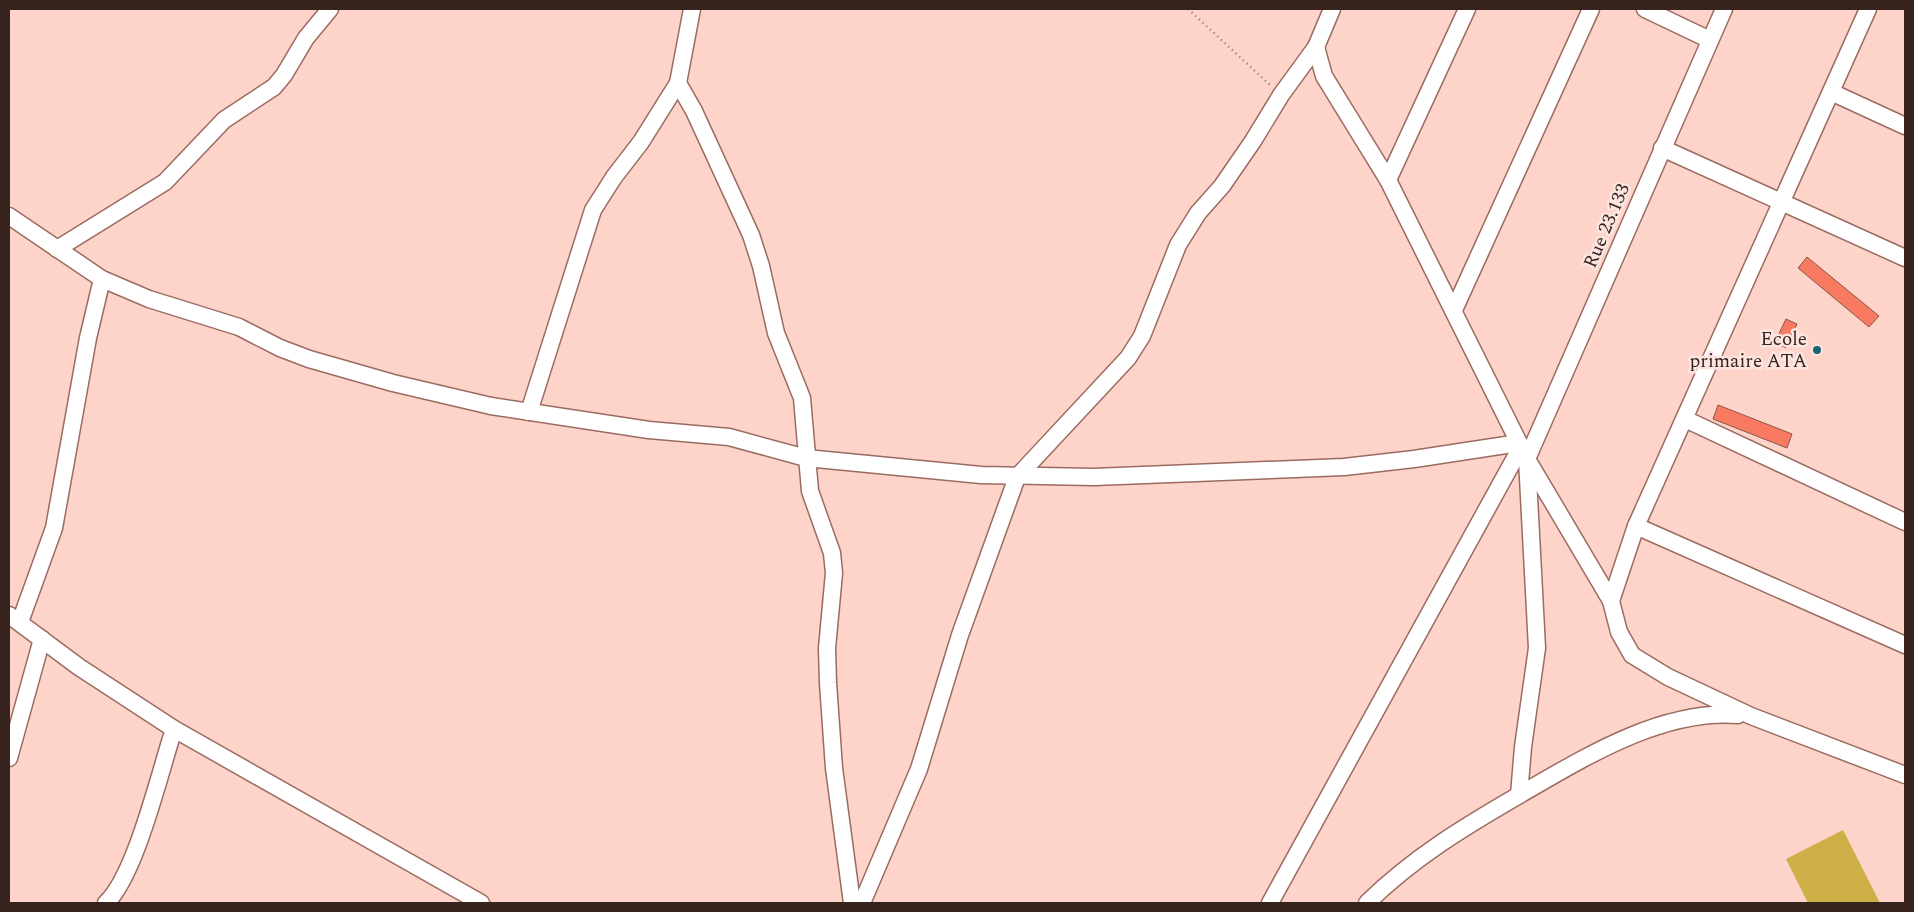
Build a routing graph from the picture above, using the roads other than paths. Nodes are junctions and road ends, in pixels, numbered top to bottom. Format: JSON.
{"nodes":[{"id":1,"x":330,"y":9,"type":"edge"},
{"id":2,"x":692,"y":9,"type":"edge"},
{"id":3,"x":1332,"y":9,"type":"edge"},
{"id":4,"x":1467,"y":9,"type":"edge"},
{"id":5,"x":1591,"y":9,"type":"edge"},
{"id":6,"x":1645,"y":9,"type":"edge"},
{"id":7,"x":1724,"y":9,"type":"edge"},
{"id":8,"x":1868,"y":9,"type":"edge"},
{"id":9,"x":1710,"y":40,"type":"junction"},
{"id":10,"x":1316,"y":47,"type":"junction"},
{"id":11,"x":678,"y":84,"type":"junction"},
{"id":12,"x":1831,"y":92,"type":"junction"},
{"id":13,"x":1905,"y":126,"type":"edge"},
{"id":14,"x":1662,"y":148,"type":"junction"},
{"id":15,"x":1388,"y":180,"type":"junction"},
{"id":16,"x":1782,"y":202,"type":"junction"},
{"id":17,"x":10,"y":221,"type":"edge"},
{"id":18,"x":58,"y":249,"type":"junction"},
{"id":19,"x":1905,"y":258,"type":"edge"},
{"id":20,"x":102,"y":279,"type":"junction"},
{"id":21,"x":1454,"y":310,"type":"junction"},
{"id":22,"x":529,"y":412,"type":"junction"},
{"id":23,"x":1685,"y":419,"type":"junction"},
{"id":24,"x":1523,"y":450,"type":"junction"},
{"id":25,"x":806,"y":458,"type":"junction"},
{"id":26,"x":1017,"y":477,"type":"junction"},
{"id":27,"x":1905,"y":522,"type":"edge"},
{"id":28,"x":1636,"y":526,"type":"junction"},
{"id":29,"x":1611,"y":601,"type":"junction"},
{"id":30,"x":14,"y":618,"type":"edge"},
{"id":31,"x":42,"y":639,"type":"junction"},
{"id":32,"x":1905,"y":646,"type":"edge"},
{"id":33,"x":1751,"y":716,"type":"junction"},
{"id":34,"x":174,"y":729,"type":"junction"},
{"id":35,"x":9,"y":758,"type":"edge"},
{"id":36,"x":1905,"y":775,"type":"edge"},
{"id":37,"x":1519,"y":795,"type":"junction"},
{"id":38,"x":106,"y":903,"type":"edge"},
{"id":39,"x":481,"y":903,"type":"edge"},
{"id":40,"x":852,"y":903,"type":"edge"},
{"id":41,"x":862,"y":903,"type":"edge"},
{"id":42,"x":1270,"y":903,"type":"edge"},
{"id":43,"x":1366,"y":903,"type":"edge"}],
"edges":[{"from":1,"to":18,"type":"street"},
{"from":2,"to":11,"type":"street"},
{"from":3,"to":10,"type":"street"},
{"from":4,"to":15,"type":"street"},
{"from":5,"to":21,"type":"street"},
{"from":6,"to":9,"type":"street"},
{"from":7,"to":9,"type":"street","name":"Rue 23.133"},
{"from":8,"to":12,"type":"street"},
{"from":9,"to":14,"type":"street","name":"Rue 23.133"},
{"from":10,"to":15,"type":"street"},
{"from":10,"to":26,"type":"street"},
{"from":11,"to":22,"type":"street"},
{"from":11,"to":25,"type":"street"},
{"from":12,"to":13,"type":"street"},
{"from":12,"to":16,"type":"street"},
{"from":14,"to":16,"type":"street"},
{"from":14,"to":24,"type":"street","name":"Rue 23.133"},
{"from":15,"to":21,"type":"street"},
{"from":16,"to":19,"type":"street"},
{"from":16,"to":23,"type":"street"},
{"from":17,"to":18,"type":"street"},
{"from":18,"to":20,"type":"street"},
{"from":20,"to":22,"type":"street"},
{"from":20,"to":30,"type":"street"},
{"from":21,"to":24,"type":"street"},
{"from":22,"to":25,"type":"street"},
{"from":23,"to":27,"type":"street"},
{"from":23,"to":28,"type":"street"},
{"from":24,"to":26,"type":"street"},
{"from":24,"to":29,"type":"street"},
{"from":24,"to":37,"type":"street"},
{"from":24,"to":42,"type":"street","name":"Rue 23.133"},
{"from":25,"to":26,"type":"street"},
{"from":25,"to":40,"type":"street"},
{"from":26,"to":41,"type":"street"},
{"from":28,"to":29,"type":"street"},
{"from":28,"to":32,"type":"street"},
{"from":29,"to":33,"type":"street"},
{"from":30,"to":31,"type":"street"},
{"from":31,"to":34,"type":"street"},
{"from":31,"to":35,"type":"street"},
{"from":33,"to":36,"type":"street"},
{"from":33,"to":37,"type":"street"},
{"from":34,"to":38,"type":"street"},
{"from":34,"to":39,"type":"street"},
{"from":37,"to":43,"type":"street"}]}
